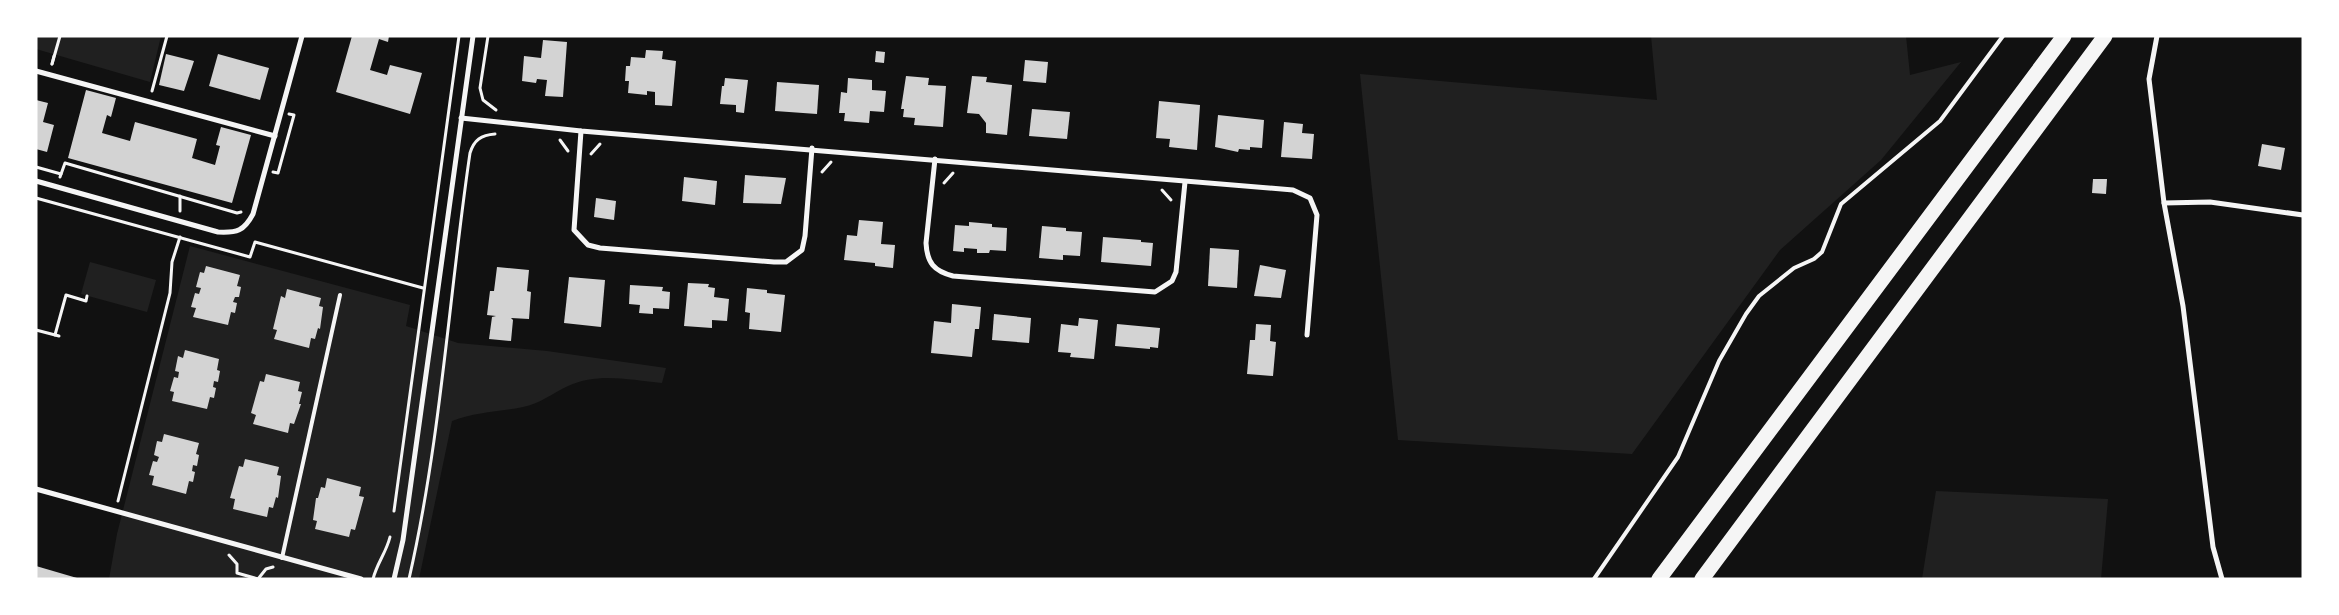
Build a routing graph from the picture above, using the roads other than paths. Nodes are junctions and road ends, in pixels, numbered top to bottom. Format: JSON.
{"nodes":[{"id":1,"x":302,"y":36,"type":"edge"},
{"id":2,"x":472,"y":36,"type":"edge"},
{"id":3,"x":2003,"y":36,"type":"edge"},
{"id":4,"x":2064,"y":36,"type":"edge"},
{"id":5,"x":2105,"y":36,"type":"edge"},
{"id":6,"x":2157,"y":36,"type":"edge"},
{"id":7,"x":36,"y":71,"type":"edge"},
{"id":8,"x":461,"y":118,"type":"junction"},
{"id":9,"x":580,"y":131,"type":"junction"},
{"id":10,"x":275,"y":136,"type":"junction"},
{"id":11,"x":812,"y":148,"type":"junction"},
{"id":12,"x":935,"y":159,"type":"junction"},
{"id":13,"x":36,"y":181,"type":"edge"},
{"id":14,"x":1184,"y":182,"type":"junction"},
{"id":15,"x":2164,"y":203,"type":"junction"},
{"id":16,"x":2303,"y":215,"type":"edge"},
{"id":17,"x":340,"y":295,"type":"dead end"},
{"id":18,"x":1307,"y":335,"type":"dead end"},
{"id":19,"x":36,"y":489,"type":"edge"},
{"id":20,"x":282,"y":558,"type":"junction"},
{"id":21,"x":2222,"y":578,"type":"edge"},
{"id":22,"x":361,"y":579,"type":"edge"},
{"id":23,"x":394,"y":579,"type":"edge"},
{"id":24,"x":1594,"y":579,"type":"edge"},
{"id":25,"x":1659,"y":579,"type":"edge"},
{"id":26,"x":1702,"y":579,"type":"edge"}],
"edges":[{"from":1,"to":10,"type":"street"},
{"from":2,"to":8,"type":"street"},
{"from":3,"to":24,"type":"lane"},
{"from":4,"to":25,"type":"highway"},
{"from":5,"to":26,"type":"highway"},
{"from":6,"to":15,"type":"street"},
{"from":7,"to":10,"type":"street"},
{"from":8,"to":9,"type":"street"},
{"from":8,"to":23,"type":"street"},
{"from":9,"to":11,"type":"street"},
{"from":9,"to":11,"type":"street"},
{"from":10,"to":13,"type":"street"},
{"from":11,"to":12,"type":"street"},
{"from":12,"to":14,"type":"street"},
{"from":12,"to":14,"type":"street"},
{"from":14,"to":18,"type":"street"},
{"from":15,"to":16,"type":"street"},
{"from":15,"to":21,"type":"street"},
{"from":17,"to":20,"type":"lane"},
{"from":19,"to":20,"type":"street"},
{"from":20,"to":22,"type":"street"}]}
